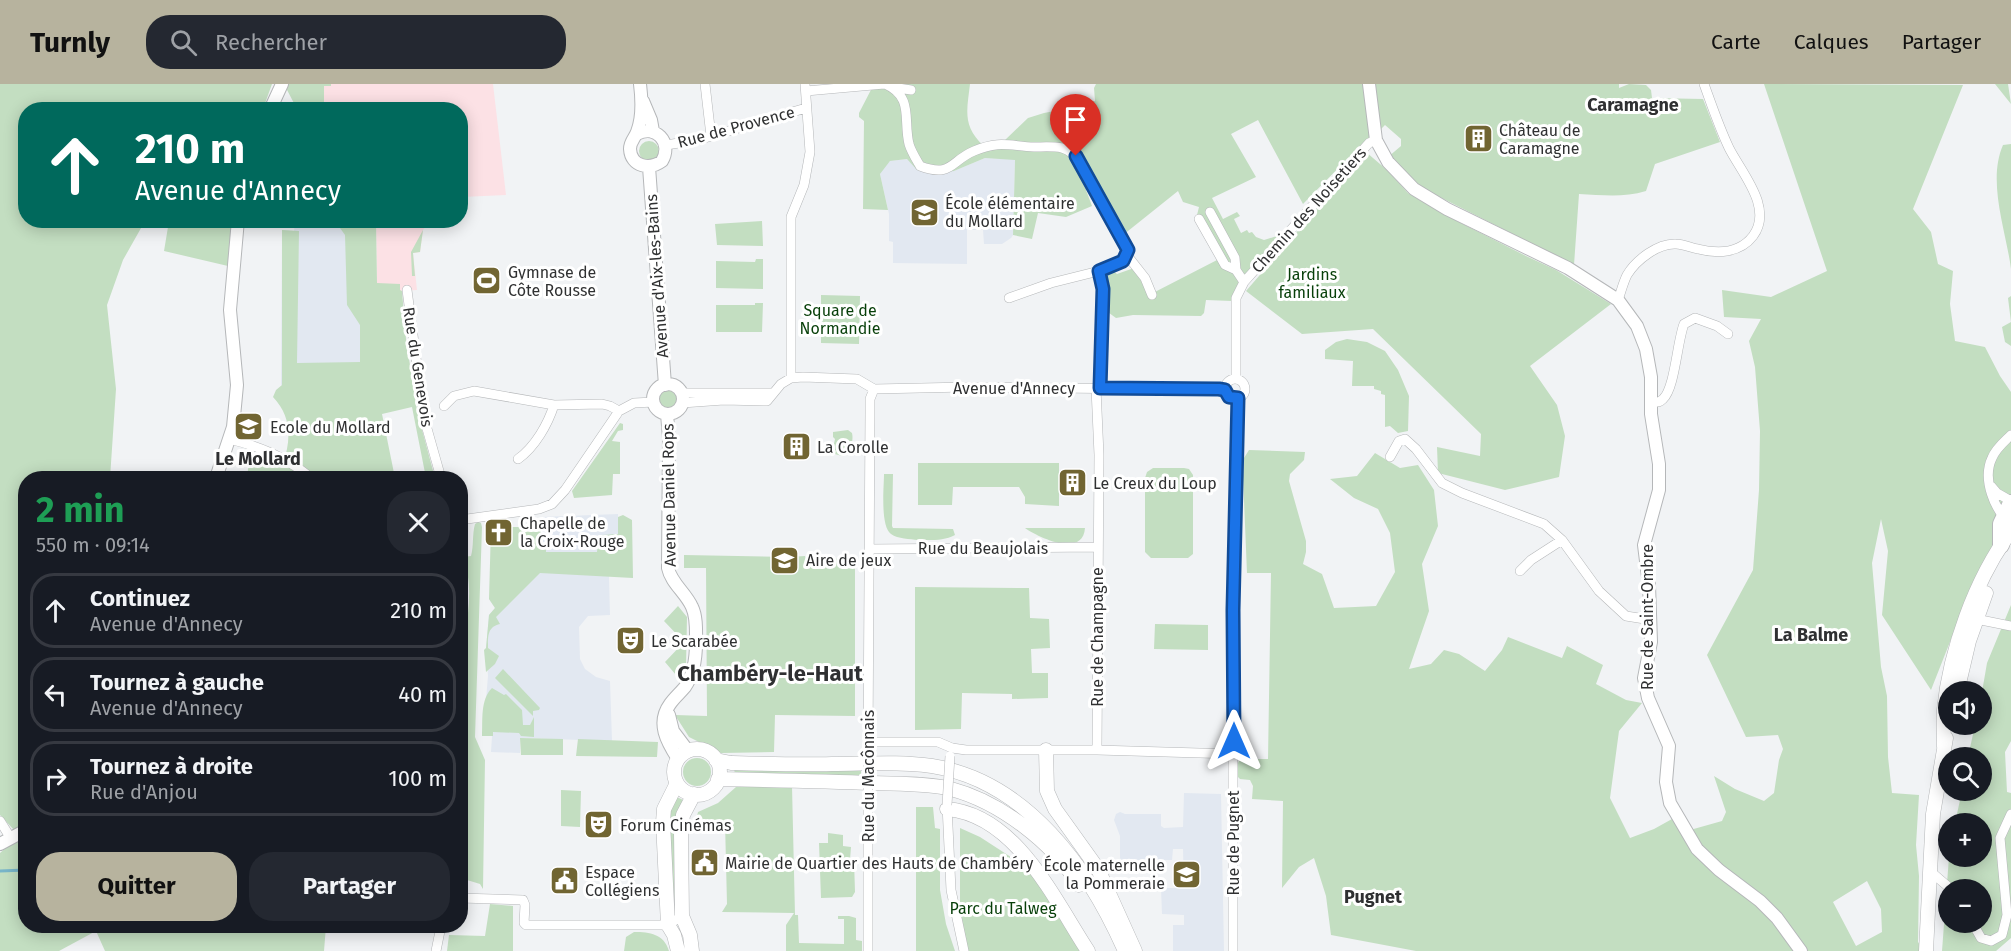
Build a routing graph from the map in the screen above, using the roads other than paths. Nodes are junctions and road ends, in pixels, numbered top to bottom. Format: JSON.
{"nodes":[{"id":1,"x":282,"y":84,"type":"edge"},
{"id":2,"x":640,"y":84,"type":"edge"},
{"id":3,"x":705,"y":84,"type":"edge"},
{"id":4,"x":1369,"y":84,"type":"edge"},
{"id":5,"x":1704,"y":84,"type":"edge"},
{"id":6,"x":887,"y":85,"type":"edge"},
{"id":7,"x":805,"y":88,"type":"edge"},
{"id":8,"x":911,"y":90,"type":"dead end"},
{"id":9,"x":642,"y":99,"type":"junction"},
{"id":10,"x":274,"y":102,"type":"edge"},
{"id":11,"x":806,"y":108,"type":"junction"},
{"id":12,"x":653,"y":131,"type":"junction"},
{"id":13,"x":637,"y":135,"type":"junction"},
{"id":14,"x":711,"y":135,"type":"junction"},
{"id":15,"x":1376,"y":140,"type":"junction"},
{"id":16,"x":666,"y":146,"type":"junction"},
{"id":17,"x":649,"y":166,"type":"junction"},
{"id":18,"x":1210,"y":212,"type":"dead end"},
{"id":19,"x":1199,"y":219,"type":"dead end"},
{"id":20,"x":237,"y":228,"type":"edge"},
{"id":21,"x":1126,"y":254,"type":"junction"},
{"id":22,"x":1236,"y":270,"type":"junction"},
{"id":23,"x":1099,"y":271,"type":"junction"},
{"id":24,"x":1244,"y":282,"type":"junction"},
{"id":25,"x":406,"y":290,"type":"dead end"},
{"id":26,"x":1152,"y":295,"type":"dead end"},
{"id":27,"x":1009,"y":298,"type":"dead end"},
{"id":28,"x":1618,"y":300,"type":"junction"},
{"id":29,"x":1728,"y":334,"type":"dead end"},
{"id":30,"x":791,"y":378,"type":"junction"},
{"id":31,"x":1236,"y":379,"type":"junction"},
{"id":32,"x":665,"y":385,"type":"junction"},
{"id":33,"x":1098,"y":388,"type":"junction"},
{"id":34,"x":874,"y":389,"type":"junction"},
{"id":35,"x":1225,"y":390,"type":"junction"},
{"id":36,"x":682,"y":398,"type":"junction"},
{"id":37,"x":1238,"y":398,"type":"junction"},
{"id":38,"x":1651,"y":398,"type":"junction"},
{"id":39,"x":654,"y":402,"type":"junction"},
{"id":40,"x":554,"y":405,"type":"junction"},
{"id":41,"x":444,"y":406,"type":"dead end"},
{"id":42,"x":619,"y":411,"type":"junction"},
{"id":43,"x":667,"y":414,"type":"junction"},
{"id":44,"x":2011,"y":435,"type":"edge"},
{"id":45,"x":229,"y":439,"type":"junction"},
{"id":46,"x":1390,"y":457,"type":"dead end"},
{"id":47,"x":518,"y":459,"type":"dead end"},
{"id":48,"x":218,"y":471,"type":"edge"},
{"id":49,"x":302,"y":471,"type":"edge"},
{"id":50,"x":439,"y":471,"type":"edge"},
{"id":51,"x":1991,"y":486,"type":"junction"},
{"id":52,"x":2009,"y":515,"type":"edge"},
{"id":53,"x":468,"y":519,"type":"edge"},
{"id":54,"x":1562,"y":540,"type":"junction"},
{"id":55,"x":2006,"y":546,"type":"edge"},
{"id":56,"x":1097,"y":547,"type":"junction"},
{"id":57,"x":869,"y":549,"type":"junction"},
{"id":58,"x":1520,"y":571,"type":"dead end"},
{"id":59,"x":1971,"y":618,"type":"junction"},
{"id":60,"x":1651,"y":620,"type":"junction"},
{"id":61,"x":2011,"y":626,"type":"edge"},
{"id":62,"x":1959,"y":681,"type":"edge"},
{"id":63,"x":1947,"y":735,"type":"edge"},
{"id":64,"x":868,"y":746,"type":"junction"},
{"id":65,"x":1944,"y":747,"type":"joint"},
{"id":66,"x":1046,"y":750,"type":"junction"},
{"id":67,"x":1097,"y":750,"type":"junction"},
{"id":68,"x":951,"y":752,"type":"junction"},
{"id":69,"x":1234,"y":754,"type":"junction"},
{"id":70,"x":683,"y":755,"type":"junction"},
{"id":71,"x":716,"y":760,"type":"junction"},
{"id":72,"x":718,"y":779,"type":"junction"},
{"id":73,"x":677,"y":783,"type":"junction"},
{"id":74,"x":1938,"y":784,"type":"edge"},
{"id":75,"x":694,"y":794,"type":"junction"},
{"id":76,"x":947,"y":807,"type":"junction"},
{"id":77,"x":2011,"y":814,"type":"edge"},
{"id":78,"x":0,"y":820,"type":"edge"},
{"id":79,"x":5,"y":841,"type":"edge"},
{"id":80,"x":1930,"y":871,"type":"junction"},
{"id":81,"x":1939,"y":879,"type":"edge"},
{"id":82,"x":468,"y":898,"type":"edge"},
{"id":83,"x":682,"y":916,"type":"junction"},
{"id":84,"x":668,"y":925,"type":"junction"},
{"id":85,"x":440,"y":933,"type":"edge"},
{"id":86,"x":1979,"y":933,"type":"edge"},
{"id":87,"x":436,"y":951,"type":"edge"},
{"id":88,"x":678,"y":951,"type":"edge"},
{"id":89,"x":692,"y":951,"type":"edge"},
{"id":90,"x":868,"y":951,"type":"edge"},
{"id":91,"x":964,"y":951,"type":"edge"},
{"id":92,"x":1088,"y":951,"type":"edge"},
{"id":93,"x":1115,"y":951,"type":"edge"},
{"id":94,"x":1125,"y":951,"type":"edge"},
{"id":95,"x":1135,"y":951,"type":"edge"},
{"id":96,"x":1233,"y":951,"type":"edge"},
{"id":97,"x":1801,"y":951,"type":"edge"},
{"id":98,"x":1926,"y":951,"type":"edge"}],
"edges":[{"from":1,"to":10,"type":"main road"},
{"from":2,"to":9,"type":"main road"},
{"from":3,"to":14,"type":"street"},
{"from":4,"to":15,"type":"main road","name":"Rue de Saint-Ombre"},
{"from":5,"to":28,"type":"street"},
{"from":6,"to":7,"type":"street"},
{"from":6,"to":8,"type":"street"},
{"from":6,"to":21,"type":"street"},
{"from":7,"to":11,"type":"street"},
{"from":9,"to":12,"type":"main road"},
{"from":9,"to":13,"type":"main road"},
{"from":11,"to":14,"type":"street","name":"Rue de Provence"},
{"from":11,"to":30,"type":"street"},
{"from":12,"to":13,"type":"main road"},
{"from":12,"to":16,"type":"main road"},
{"from":13,"to":17,"type":"main road"},
{"from":14,"to":16,"type":"street","name":"Rue de Provence"},
{"from":15,"to":24,"type":"street","name":"Chemin des Noisetiers"},
{"from":15,"to":28,"type":"main road","name":"Rue de Saint-Ombre"},
{"from":16,"to":17,"type":"main road"},
{"from":17,"to":32,"type":"main road","name":"Avenue d'Aix-les-Bains"},
{"from":18,"to":22,"type":"street"},
{"from":19,"to":22,"type":"street"},
{"from":20,"to":45,"type":"main road"},
{"from":21,"to":23,"type":"street"},
{"from":21,"to":26,"type":"street"},
{"from":22,"to":24,"type":"street"},
{"from":23,"to":27,"type":"street"},
{"from":23,"to":33,"type":"street","name":"Rue de Champagne"},
{"from":24,"to":31,"type":"street","name":"Chemin des Noisetiers"},
{"from":25,"to":50,"type":"street","name":"Rue du Genevois"},
{"from":28,"to":38,"type":"main road","name":"Rue de Saint-Ombre"},
{"from":29,"to":38,"type":"street"},
{"from":30,"to":34,"type":"street","name":"Avenue d'Annecy"},
{"from":30,"to":36,"type":"street"},
{"from":31,"to":35,"type":"street"},
{"from":31,"to":37,"type":"street"},
{"from":32,"to":36,"type":"main road"},
{"from":32,"to":39,"type":"main road"},
{"from":33,"to":34,"type":"street","name":"Avenue d'Annecy"},
{"from":33,"to":35,"type":"street","name":"Avenue d'Annecy"},
{"from":33,"to":56,"type":"street","name":"Rue de Champagne"},
{"from":34,"to":57,"type":"street","name":"Rue du Macônnais"},
{"from":35,"to":37,"type":"street"},
{"from":36,"to":43,"type":"main road"},
{"from":37,"to":69,"type":"street","name":"Rue de Pugnet"},
{"from":38,"to":60,"type":"main road","name":"Rue de Saint-Ombre"},
{"from":39,"to":42,"type":"street"},
{"from":39,"to":43,"type":"main road"},
{"from":40,"to":41,"type":"street"},
{"from":40,"to":42,"type":"street"},
{"from":40,"to":47,"type":"street"},
{"from":42,"to":53,"type":"street"},
{"from":43,"to":70,"type":"main road","name":"Avenue Daniel Rops"},
{"from":44,"to":51,"type":"street"},
{"from":45,"to":48,"type":"main road"},
{"from":45,"to":49,"type":"street"},
{"from":46,"to":54,"type":"street"},
{"from":51,"to":52,"type":"street"},
{"from":51,"to":52,"type":"street"},
{"from":52,"to":55,"type":"highway"},
{"from":54,"to":58,"type":"street"},
{"from":54,"to":60,"type":"street"},
{"from":55,"to":59,"type":"main road"},
{"from":56,"to":57,"type":"street","name":"Rue du Beaujolais"},
{"from":56,"to":67,"type":"street","name":"Rue de Champagne"},
{"from":57,"to":64,"type":"street","name":"Rue du Macônnais"},
{"from":59,"to":61,"type":"street"},
{"from":59,"to":62,"type":"main road"},
{"from":59,"to":65,"type":"main road"},
{"from":60,"to":97,"type":"main road","name":"Rue de Saint-Ombre"},
{"from":63,"to":65,"type":"main road"},
{"from":64,"to":68,"type":"street"},
{"from":64,"to":90,"type":"street","name":"Rue du Macônnais","bridge":true},
{"from":66,"to":67,"type":"street"},
{"from":66,"to":68,"type":"street"},
{"from":66,"to":95,"type":"main road"},
{"from":67,"to":69,"type":"street"},
{"from":68,"to":76,"type":"street","bridge":true},
{"from":69,"to":96,"type":"street","name":"Rue de Pugnet"},
{"from":70,"to":71,"type":"main road"},
{"from":70,"to":73,"type":"main road"},
{"from":71,"to":72,"type":"main road"},
{"from":71,"to":94,"type":"main road"},
{"from":72,"to":75,"type":"main road"},
{"from":72,"to":93,"type":"main road"},
{"from":73,"to":75,"type":"main road"},
{"from":73,"to":84,"type":"main road"},
{"from":74,"to":80,"type":"main road"},
{"from":75,"to":83,"type":"main road"},
{"from":76,"to":91,"type":"street"},
{"from":76,"to":92,"type":"main road"},
{"from":77,"to":86,"type":"street"},
{"from":78,"to":79,"type":"street"},
{"from":80,"to":81,"type":"street"},
{"from":80,"to":98,"type":"main road"},
{"from":82,"to":84,"type":"street"},
{"from":83,"to":84,"type":"street"},
{"from":83,"to":89,"type":"main road"},
{"from":84,"to":88,"type":"main road"},
{"from":85,"to":87,"type":"street"}]}
